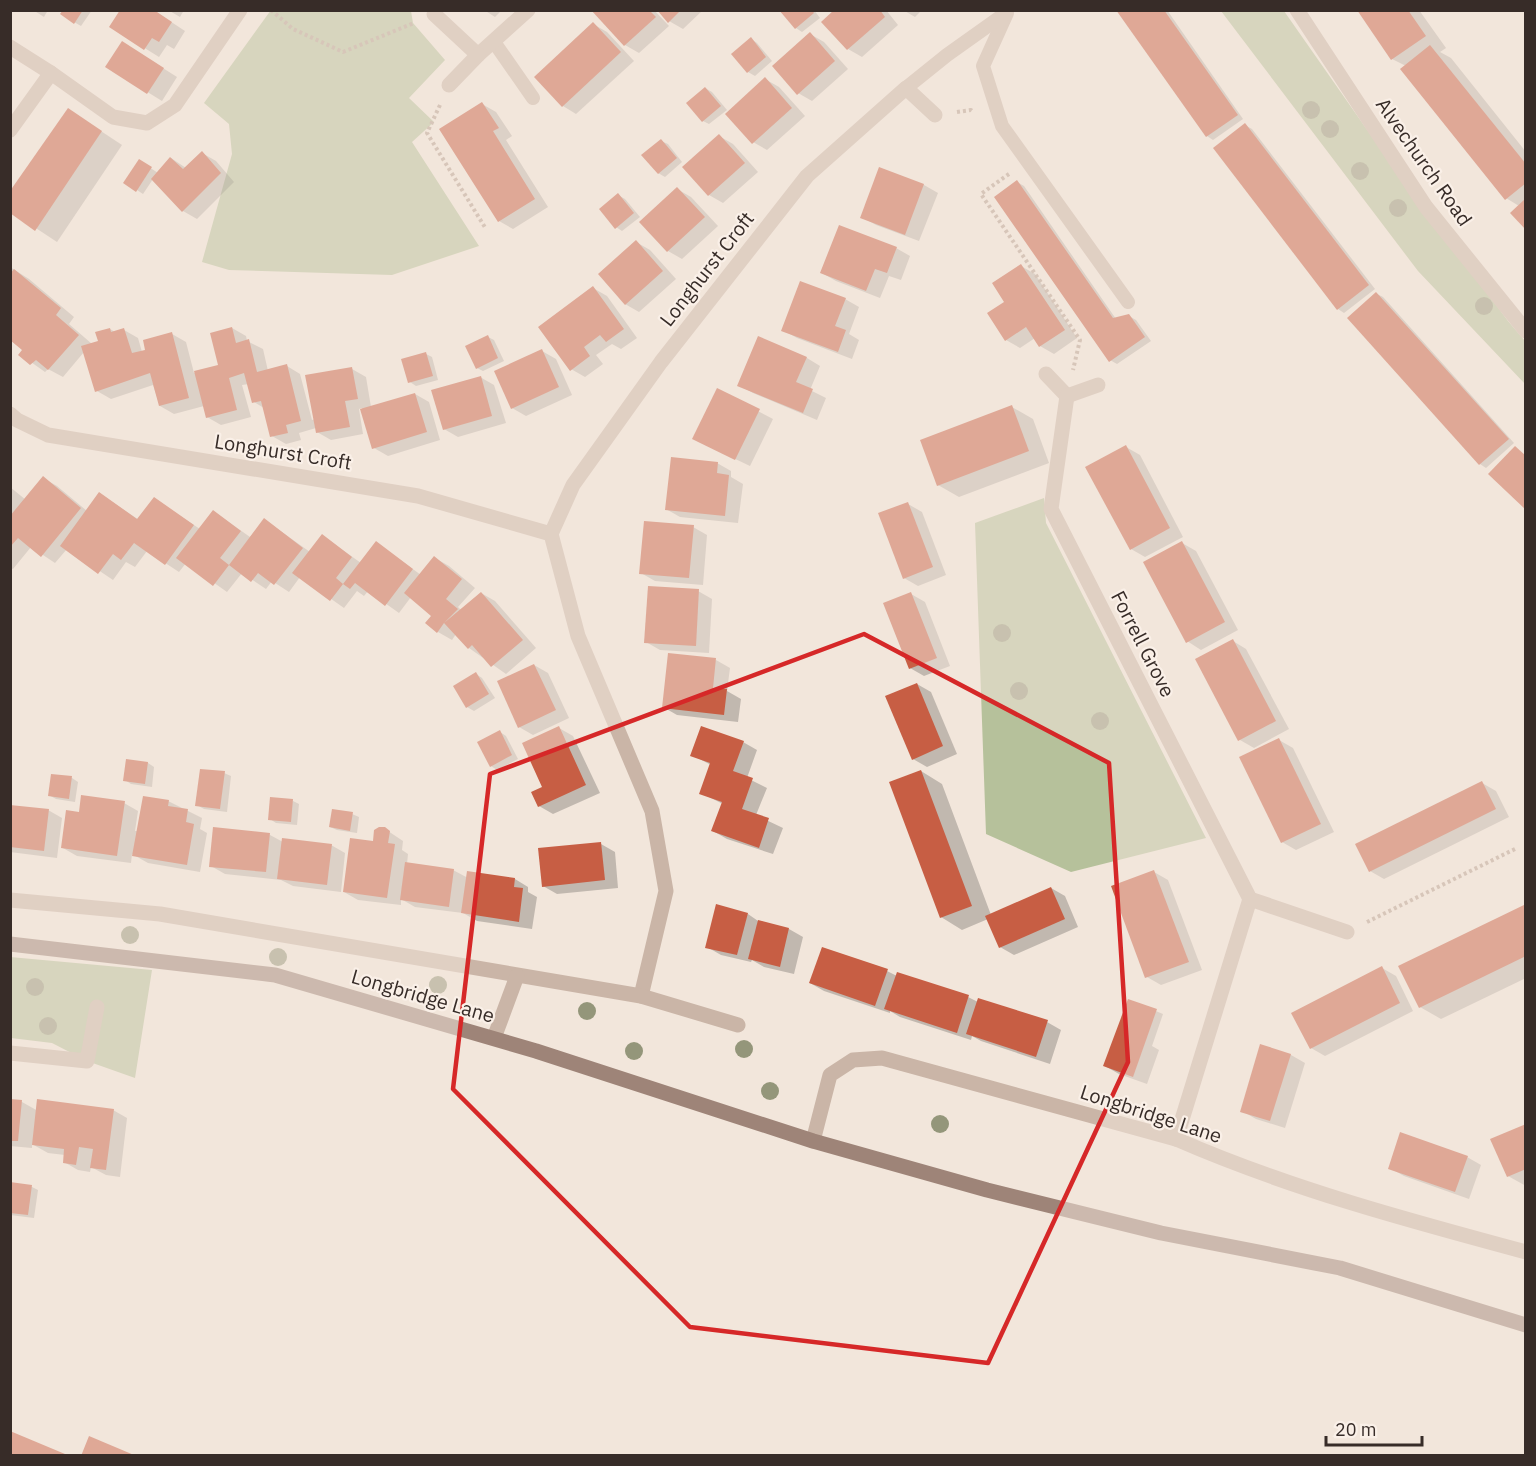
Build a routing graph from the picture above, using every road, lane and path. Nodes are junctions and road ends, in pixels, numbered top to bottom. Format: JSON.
{"nodes":[{"id":1,"x":240,"y":10,"type":"edge"},
{"id":2,"x":271,"y":10,"type":"edge"},
{"id":3,"x":528,"y":10,"type":"edge"},
{"id":4,"x":1297,"y":10,"type":"edge"},
{"id":5,"x":1009,"y":12,"type":"edge"},
{"id":6,"x":434,"y":14,"type":"joint"},
{"id":7,"x":494,"y":42,"type":"junction"},
{"id":8,"x":10,"y":47,"type":"edge"},
{"id":9,"x":478,"y":55,"type":"junction"},
{"id":10,"x":51,"y":73,"type":"junction"},
{"id":11,"x":449,"y":85,"type":"joint"},
{"id":12,"x":906,"y":88,"type":"junction"},
{"id":13,"x":532,"y":98,"type":"dead end"},
{"id":14,"x":935,"y":115,"type":"dead end"},
{"id":15,"x":10,"y":130,"type":"edge"},
{"id":16,"x":981,"y":194,"type":"dead end"},
{"id":17,"x":486,"y":230,"type":"dead end"},
{"id":18,"x":1128,"y":302,"type":"dead end"},
{"id":19,"x":1526,"y":330,"type":"edge"},
{"id":20,"x":1046,"y":374,"type":"dead end"},
{"id":21,"x":1098,"y":385,"type":"dead end"},
{"id":22,"x":1067,"y":396,"type":"junction"},
{"id":23,"x":10,"y":414,"type":"edge"},
{"id":24,"x":551,"y":534,"type":"junction"},
{"id":25,"x":1515,"y":849,"type":"dead end"},
{"id":26,"x":1250,"y":899,"type":"junction"},
{"id":27,"x":10,"y":900,"type":"edge"},
{"id":28,"x":1347,"y":932,"type":"joint"},
{"id":29,"x":10,"y":944,"type":"edge"},
{"id":30,"x":517,"y":976,"type":"junction"},
{"id":31,"x":641,"y":996,"type":"junction"},
{"id":32,"x":97,"y":1007,"type":"dead end"},
{"id":33,"x":738,"y":1024,"type":"dead end"},
{"id":34,"x":494,"y":1038,"type":"junction"},
{"id":35,"x":10,"y":1053,"type":"edge"},
{"id":36,"x":1176,"y":1139,"type":"junction"},
{"id":37,"x":813,"y":1141,"type":"junction"},
{"id":38,"x":1526,"y":1252,"type":"edge"},
{"id":39,"x":1526,"y":1325,"type":"edge"}],
"edges":[{"from":1,"to":10,"type":"street"},
{"from":2,"to":6,"type":"path"},
{"from":3,"to":7,"type":"street"},
{"from":4,"to":19,"type":"street","name":"Alvechurch Road"},
{"from":5,"to":12,"type":"lane"},
{"from":5,"to":18,"type":"lane"},
{"from":6,"to":9,"type":"street"},
{"from":7,"to":9,"type":"street"},
{"from":7,"to":13,"type":"lane"},
{"from":8,"to":10,"type":"street"},
{"from":9,"to":11,"type":"street"},
{"from":10,"to":15,"type":"street"},
{"from":11,"to":17,"type":"path"},
{"from":12,"to":14,"type":"street"},
{"from":12,"to":24,"type":"street","name":"Longhurst Croft"},
{"from":16,"to":22,"type":"path"},
{"from":20,"to":22,"type":"street"},
{"from":21,"to":22,"type":"street"},
{"from":22,"to":26,"type":"street","name":"Forrell Grove"},
{"from":23,"to":24,"type":"street","name":"Longhurst Croft"},
{"from":24,"to":31,"type":"street"},
{"from":25,"to":28,"type":"path"},
{"from":26,"to":28,"type":"street"},
{"from":26,"to":36,"type":"street"},
{"from":27,"to":30,"type":"street","name":"Longbridge Lane"},
{"from":29,"to":34,"type":"main road","name":"Longbridge Lane"},
{"from":30,"to":31,"type":"street","name":"Longbridge Lane"},
{"from":30,"to":34,"type":"street"},
{"from":31,"to":33,"type":"street","name":"Longbridge Lane"},
{"from":32,"to":35,"type":"street"},
{"from":34,"to":37,"type":"main road","name":"Longbridge Lane"},
{"from":36,"to":37,"type":"street","name":"Longbridge Lane"},
{"from":36,"to":38,"type":"street","name":"Longbridge Lane"},
{"from":37,"to":39,"type":"main road","name":"Longbridge Lane"}]}
